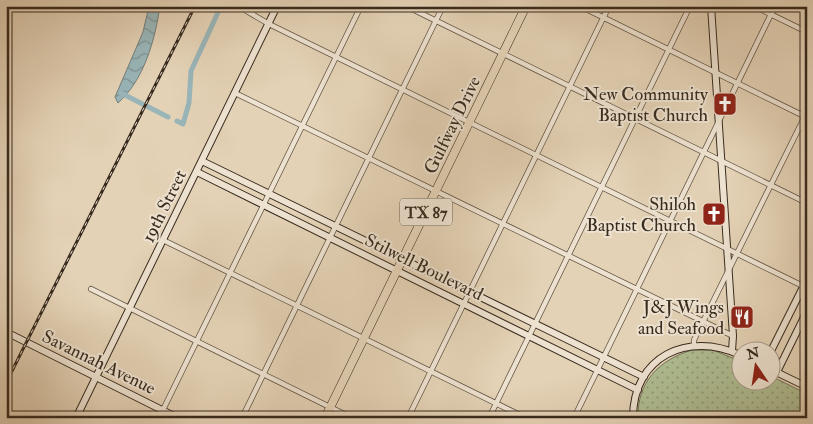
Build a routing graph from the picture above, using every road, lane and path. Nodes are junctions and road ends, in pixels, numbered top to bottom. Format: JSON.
{"nodes":[{"id":1,"x":238,"y":6,"type":"edge"},
{"id":2,"x":277,"y":6,"type":"edge"},
{"id":3,"x":361,"y":6,"type":"edge"},
{"id":4,"x":406,"y":6,"type":"edge"},
{"id":5,"x":443,"y":6,"type":"edge"},
{"id":6,"x":526,"y":6,"type":"edge"},
{"id":7,"x":580,"y":6,"type":"edge"},
{"id":8,"x":609,"y":6,"type":"edge"},
{"id":9,"x":690,"y":6,"type":"edge"},
{"id":10,"x":711,"y":6,"type":"edge"},
{"id":11,"x":754,"y":6,"type":"edge"},
{"id":12,"x":776,"y":6,"type":"edge"},
{"id":13,"x":771,"y":15,"type":"junction"},
{"id":14,"x":603,"y":18,"type":"junction"},
{"id":15,"x":436,"y":21,"type":"junction"},
{"id":16,"x":268,"y":24,"type":"junction"},
{"id":17,"x":807,"y":32,"type":"edge"},
{"id":18,"x":669,"y":49,"type":"junction"},
{"id":19,"x":503,"y":54,"type":"junction"},
{"id":20,"x":336,"y":57,"type":"junction"},
{"id":21,"x":716,"y":73,"type":"junction"},
{"id":22,"x":738,"y":83,"type":"junction"},
{"id":23,"x":570,"y":86,"type":"junction"},
{"id":24,"x":402,"y":90,"type":"junction"},
{"id":25,"x":235,"y":93,"type":"junction"},
{"id":26,"x":806,"y":116,"type":"edge"},
{"id":27,"x":636,"y":118,"type":"junction"},
{"id":28,"x":719,"y":121,"type":"junction"},
{"id":29,"x":470,"y":122,"type":"junction"},
{"id":30,"x":302,"y":126,"type":"junction"},
{"id":31,"x":704,"y":152,"type":"junction"},
{"id":32,"x":536,"y":155,"type":"junction"},
{"id":33,"x":368,"y":159,"type":"junction"},
{"id":34,"x":202,"y":161,"type":"junction"},
{"id":35,"x":722,"y":161,"type":"junction"},
{"id":36,"x":197,"y":172,"type":"junction"},
{"id":37,"x":771,"y":185,"type":"junction"},
{"id":38,"x":602,"y":187,"type":"junction"},
{"id":39,"x":436,"y":191,"type":"junction"},
{"id":40,"x":269,"y":194,"type":"junction"},
{"id":41,"x":807,"y":203,"type":"edge"},
{"id":42,"x":263,"y":205,"type":"junction"},
{"id":43,"x":670,"y":221,"type":"junction"},
{"id":44,"x":502,"y":225,"type":"junction"},
{"id":45,"x":336,"y":226,"type":"junction"},
{"id":46,"x":330,"y":238,"type":"junction"},
{"id":47,"x":163,"y":240,"type":"junction"},
{"id":48,"x":728,"y":250,"type":"junction"},
{"id":49,"x":736,"y":254,"type":"junction"},
{"id":50,"x":568,"y":256,"type":"junction"},
{"id":51,"x":403,"y":259,"type":"junction"},
{"id":52,"x":397,"y":270,"type":"junction"},
{"id":53,"x":729,"y":270,"type":"junction"},
{"id":54,"x":230,"y":272,"type":"junction"},
{"id":55,"x":807,"y":279,"type":"edge"},
{"id":56,"x":805,"y":288,"type":"edge"},
{"id":57,"x":91,"y":289,"type":"dead end"},
{"id":58,"x":636,"y":290,"type":"junction"},
{"id":59,"x":469,"y":292,"type":"junction"},
{"id":60,"x":464,"y":303,"type":"junction"},
{"id":61,"x":297,"y":305,"type":"junction"},
{"id":62,"x":130,"y":308,"type":"junction"},
{"id":63,"x":807,"y":311,"type":"edge"},
{"id":64,"x":535,"y":323,"type":"junction"},
{"id":65,"x":703,"y":323,"type":"junction"},
{"id":66,"x":6,"y":332,"type":"edge"},
{"id":67,"x":529,"y":335,"type":"junction"},
{"id":68,"x":733,"y":336,"type":"junction"},
{"id":69,"x":364,"y":338,"type":"junction"},
{"id":70,"x":196,"y":341,"type":"junction"},
{"id":71,"x":733,"y":342,"type":"edge"},
{"id":72,"x":776,"y":342,"type":"edge"},
{"id":73,"x":694,"y":346,"type":"junction"},
{"id":74,"x":730,"y":350,"type":"edge"},
{"id":75,"x":603,"y":357,"type":"junction"},
{"id":76,"x":780,"y":359,"type":"edge"},
{"id":77,"x":597,"y":369,"type":"junction"},
{"id":78,"x":431,"y":371,"type":"junction"},
{"id":79,"x":780,"y":373,"type":"edge"},
{"id":80,"x":263,"y":374,"type":"junction"},
{"id":81,"x":96,"y":377,"type":"junction"},
{"id":82,"x":644,"y":377,"type":"junction"},
{"id":83,"x":807,"y":387,"type":"edge"},
{"id":84,"x":638,"y":390,"type":"junction"},
{"id":85,"x":496,"y":402,"type":"junction"},
{"id":86,"x":330,"y":407,"type":"junction"},
{"id":87,"x":163,"y":410,"type":"junction"},
{"id":88,"x":76,"y":418,"type":"edge"},
{"id":89,"x":159,"y":418,"type":"edge"},
{"id":90,"x":178,"y":418,"type":"edge"},
{"id":91,"x":242,"y":418,"type":"edge"},
{"id":92,"x":325,"y":418,"type":"edge"},
{"id":93,"x":352,"y":418,"type":"edge"},
{"id":94,"x":408,"y":418,"type":"edge"},
{"id":95,"x":489,"y":418,"type":"edge"},
{"id":96,"x":526,"y":418,"type":"edge"},
{"id":97,"x":574,"y":418,"type":"edge"},
{"id":98,"x":633,"y":418,"type":"edge"}],
"edges":[{"from":1,"to":16,"type":"street"},
{"from":2,"to":16,"type":"street","name":"19th Street"},
{"from":3,"to":20,"type":"street"},
{"from":4,"to":15,"type":"street"},
{"from":5,"to":15,"type":"street"},
{"from":6,"to":19,"type":"main road","name":"Gulfway Drive","number":"TX 87"},
{"from":7,"to":14,"type":"street"},
{"from":8,"to":14,"type":"street"},
{"from":9,"to":18,"type":"street"},
{"from":10,"to":21,"type":"street"},
{"from":11,"to":13,"type":"street"},
{"from":12,"to":13,"type":"street"},
{"from":13,"to":17,"type":"street"},
{"from":13,"to":22,"type":"street"},
{"from":14,"to":18,"type":"street"},
{"from":14,"to":23,"type":"street"},
{"from":15,"to":19,"type":"street"},
{"from":15,"to":24,"type":"street"},
{"from":16,"to":20,"type":"street"},
{"from":16,"to":25,"type":"street","name":"19th Street"},
{"from":18,"to":21,"type":"street"},
{"from":18,"to":27,"type":"street"},
{"from":19,"to":23,"type":"street"},
{"from":19,"to":29,"type":"main road","name":"Gulfway Drive","number":"TX 87"},
{"from":20,"to":24,"type":"street"},
{"from":20,"to":30,"type":"street"},
{"from":21,"to":22,"type":"street"},
{"from":21,"to":28,"type":"street"},
{"from":22,"to":26,"type":"street"},
{"from":22,"to":28,"type":"street"},
{"from":23,"to":27,"type":"street"},
{"from":23,"to":32,"type":"street"},
{"from":24,"to":29,"type":"street"},
{"from":24,"to":33,"type":"street"},
{"from":25,"to":30,"type":"street"},
{"from":25,"to":34,"type":"street","name":"19th Street"},
{"from":26,"to":37,"type":"street"},
{"from":27,"to":31,"type":"street"},
{"from":27,"to":38,"type":"street"},
{"from":28,"to":31,"type":"street"},
{"from":28,"to":35,"type":"street"},
{"from":29,"to":32,"type":"street"},
{"from":29,"to":39,"type":"main road","name":"Gulfway Drive","number":"TX 87"},
{"from":30,"to":33,"type":"street"},
{"from":30,"to":40,"type":"street"},
{"from":31,"to":35,"type":"street"},
{"from":31,"to":43,"type":"street"},
{"from":32,"to":38,"type":"street"},
{"from":32,"to":44,"type":"street"},
{"from":33,"to":39,"type":"street"},
{"from":33,"to":45,"type":"street"},
{"from":34,"to":36,"type":"street","name":"19th Street"},
{"from":34,"to":40,"type":"street","name":"Stilwell Boulevard"},
{"from":35,"to":37,"type":"street"},
{"from":35,"to":48,"type":"street"},
{"from":36,"to":42,"type":"street","name":"Stilwell Boulevard"},
{"from":36,"to":47,"type":"street","name":"19th Street"},
{"from":37,"to":41,"type":"street"},
{"from":37,"to":49,"type":"street"},
{"from":38,"to":43,"type":"street"},
{"from":38,"to":50,"type":"street"},
{"from":39,"to":44,"type":"street"},
{"from":39,"to":51,"type":"main road","name":"Gulfway Drive","number":"TX 87"},
{"from":40,"to":42,"type":"street"},
{"from":40,"to":45,"type":"street","name":"Stilwell Boulevard"},
{"from":42,"to":46,"type":"street","name":"Stilwell Boulevard"},
{"from":42,"to":54,"type":"street"},
{"from":43,"to":48,"type":"street"},
{"from":43,"to":58,"type":"street"},
{"from":44,"to":50,"type":"street"},
{"from":44,"to":59,"type":"street"},
{"from":45,"to":46,"type":"street"},
{"from":45,"to":51,"type":"street","name":"Stilwell Boulevard"},
{"from":46,"to":52,"type":"street","name":"Stilwell Boulevard"},
{"from":46,"to":61,"type":"street"},
{"from":47,"to":54,"type":"street"},
{"from":47,"to":62,"type":"street","name":"19th Street"},
{"from":48,"to":49,"type":"street"},
{"from":48,"to":53,"type":"street"},
{"from":49,"to":53,"type":"street"},
{"from":49,"to":56,"type":"street"},
{"from":50,"to":58,"type":"street"},
{"from":50,"to":64,"type":"street"},
{"from":51,"to":52,"type":"main road","name":"Gulfway Drive","number":"TX 87"},
{"from":51,"to":59,"type":"street","name":"Stilwell Boulevard"},
{"from":52,"to":60,"type":"street","name":"Stilwell Boulevard"},
{"from":52,"to":69,"type":"main road","name":"Gulfway Drive","number":"TX 87"},
{"from":53,"to":65,"type":"street"},
{"from":53,"to":68,"type":"street"},
{"from":54,"to":61,"type":"street"},
{"from":54,"to":70,"type":"street"},
{"from":55,"to":56,"type":"street"},
{"from":56,"to":72,"type":"street"},
{"from":57,"to":62,"type":"street"},
{"from":58,"to":65,"type":"street"},
{"from":58,"to":75,"type":"street"},
{"from":59,"to":60,"type":"street"},
{"from":59,"to":64,"type":"street","name":"Stilwell Boulevard"},
{"from":60,"to":67,"type":"street","name":"Stilwell Boulevard"},
{"from":60,"to":78,"type":"street"},
{"from":61,"to":69,"type":"street"},
{"from":61,"to":80,"type":"street"},
{"from":62,"to":70,"type":"street"},
{"from":62,"to":81,"type":"street","name":"19th Street"},
{"from":63,"to":76,"type":"street"},
{"from":64,"to":67,"type":"street"},
{"from":64,"to":75,"type":"street","name":"Stilwell Boulevard"},
{"from":65,"to":68,"type":"street"},
{"from":65,"to":73,"type":"street"},
{"from":66,"to":81,"type":"street","name":"Savannah Avenue"},
{"from":67,"to":77,"type":"street","name":"Stilwell Boulevard"},
{"from":67,"to":85,"type":"street"},
{"from":68,"to":71,"type":"street"},
{"from":69,"to":78,"type":"street"},
{"from":69,"to":86,"type":"main road","name":"Gulfway Drive","number":"TX 87"},
{"from":70,"to":80,"type":"street"},
{"from":70,"to":87,"type":"street"},
{"from":73,"to":74,"type":"street"},
{"from":73,"to":82,"type":"street"},
{"from":75,"to":77,"type":"street"},
{"from":75,"to":82,"type":"street","name":"Stilwell Boulevard"},
{"from":77,"to":84,"type":"street","name":"Stilwell Boulevard"},
{"from":77,"to":97,"type":"street"},
{"from":78,"to":85,"type":"street"},
{"from":78,"to":94,"type":"street"},
{"from":79,"to":83,"type":"street"},
{"from":80,"to":86,"type":"street"},
{"from":80,"to":91,"type":"street"},
{"from":81,"to":87,"type":"street","name":"Savannah Avenue"},
{"from":81,"to":88,"type":"street","name":"19th Street"},
{"from":82,"to":84,"type":"street"},
{"from":84,"to":98,"type":"street"},
{"from":85,"to":95,"type":"street"},
{"from":85,"to":96,"type":"street"},
{"from":86,"to":92,"type":"main road","name":"Gulfway Drive","number":"TX 87"},
{"from":86,"to":93,"type":"street"},
{"from":87,"to":89,"type":"street"},
{"from":87,"to":90,"type":"street","name":"Savannah Avenue"}]}
